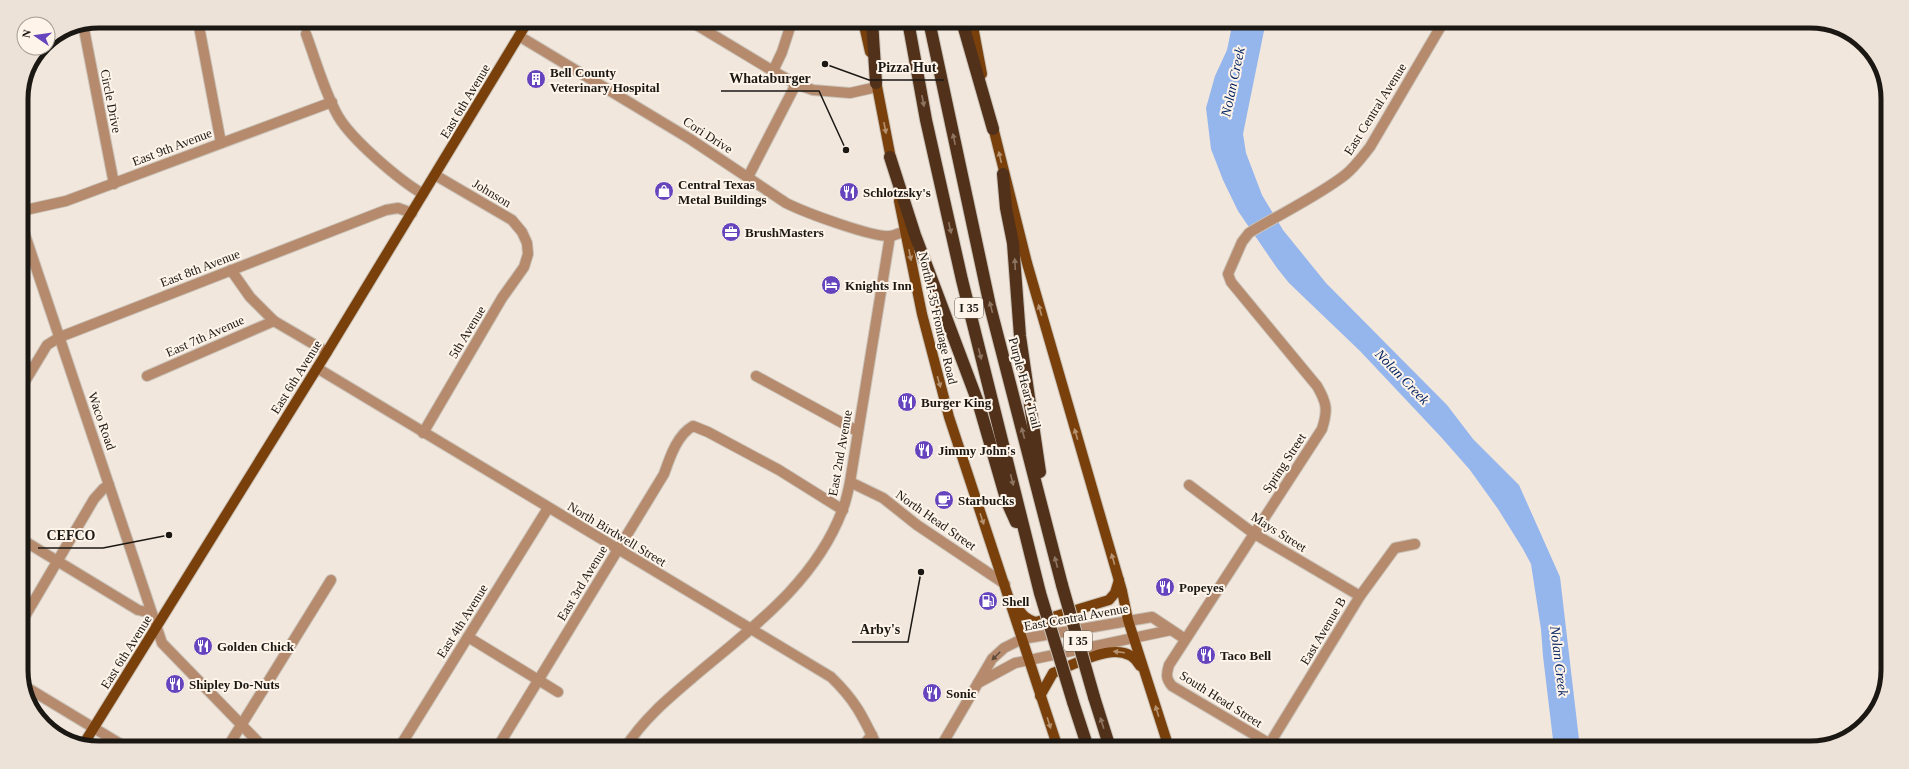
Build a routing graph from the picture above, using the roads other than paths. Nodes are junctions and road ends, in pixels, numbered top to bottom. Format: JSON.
{"nodes":[{"id":1,"x":199,"y":28,"type":"edge"},
{"id":2,"x":524,"y":28,"type":"edge"},
{"id":3,"x":701,"y":28,"type":"edge"},
{"id":4,"x":790,"y":28,"type":"edge"},
{"id":5,"x":865,"y":28,"type":"edge"},
{"id":6,"x":873,"y":28,"type":"edge"},
{"id":7,"x":909,"y":28,"type":"edge"},
{"id":8,"x":930,"y":28,"type":"edge"},
{"id":9,"x":964,"y":28,"type":"edge"},
{"id":10,"x":973,"y":28,"type":"edge"},
{"id":11,"x":1440,"y":28,"type":"edge"},
{"id":12,"x":84,"y":29,"type":"edge"},
{"id":13,"x":306,"y":34,"type":"dead end"},
{"id":14,"x":519,"y":36,"type":"junction"},
{"id":15,"x":772,"y":71,"type":"junction"},
{"id":16,"x":796,"y":84,"type":"junction"},
{"id":17,"x":877,"y":85,"type":"junction"},
{"id":18,"x":332,"y":102,"type":"junction"},
{"id":19,"x":993,"y":129,"type":"junction"},
{"id":20,"x":221,"y":142,"type":"junction"},
{"id":21,"x":890,"y":157,"type":"junction"},
{"id":22,"x":1003,"y":174,"type":"junction"},
{"id":23,"x":435,"y":175,"type":"junction"},
{"id":24,"x":748,"y":177,"type":"junction"},
{"id":25,"x":114,"y":184,"type":"junction"},
{"id":26,"x":423,"y":194,"type":"junction"},
{"id":27,"x":28,"y":209,"type":"edge"},
{"id":28,"x":412,"y":213,"type":"junction"},
{"id":29,"x":906,"y":231,"type":"junction"},
{"id":30,"x":890,"y":236,"type":"junction"},
{"id":31,"x":28,"y":243,"type":"edge"},
{"id":32,"x":527,"y":243,"type":"joint"},
{"id":33,"x":231,"y":270,"type":"junction"},
{"id":34,"x":1228,"y":274,"type":"joint"},
{"id":35,"x":274,"y":321,"type":"junction"},
{"id":36,"x":60,"y":337,"type":"junction"},
{"id":37,"x":327,"y":352,"type":"junction"},
{"id":38,"x":317,"y":368,"type":"junction"},
{"id":39,"x":28,"y":376,"type":"edge"},
{"id":40,"x":147,"y":376,"type":"dead end"},
{"id":41,"x":756,"y":376,"type":"dead end"},
{"id":42,"x":857,"y":431,"type":"junction"},
{"id":43,"x":423,"y":433,"type":"junction"},
{"id":44,"x":850,"y":482,"type":"junction"},
{"id":45,"x":110,"y":485,"type":"junction"},
{"id":46,"x":1189,"y":485,"type":"dead end"},
{"id":47,"x":548,"y":508,"type":"junction"},
{"id":48,"x":843,"y":510,"type":"junction"},
{"id":49,"x":1253,"y":534,"type":"junction"},
{"id":50,"x":1050,"y":539,"type":"junction"},
{"id":51,"x":28,"y":543,"type":"edge"},
{"id":52,"x":1415,"y":544,"type":"dead end"},
{"id":53,"x":618,"y":550,"type":"junction"},
{"id":54,"x":1031,"y":557,"type":"junction"},
{"id":55,"x":58,"y":562,"type":"junction"},
{"id":56,"x":331,"y":580,"type":"dead end"},
{"id":57,"x":1119,"y":580,"type":"junction"},
{"id":58,"x":1005,"y":584,"type":"junction"},
{"id":59,"x":1360,"y":596,"type":"junction"},
{"id":60,"x":28,"y":611,"type":"edge"},
{"id":61,"x":151,"y":613,"type":"junction"},
{"id":62,"x":1128,"y":620,"type":"junction"},
{"id":63,"x":156,"y":628,"type":"junction"},
{"id":64,"x":751,"y":628,"type":"junction"},
{"id":65,"x":1171,"y":630,"type":"junction"},
{"id":66,"x":468,"y":637,"type":"junction"},
{"id":67,"x":1134,"y":637,"type":"junction"},
{"id":68,"x":1022,"y":639,"type":"junction"},
{"id":69,"x":1185,"y":639,"type":"junction"},
{"id":70,"x":1029,"y":659,"type":"junction"},
{"id":71,"x":1167,"y":671,"type":"joint"},
{"id":72,"x":538,"y":680,"type":"junction"},
{"id":73,"x":978,"y":683,"type":"junction"},
{"id":74,"x":1151,"y":689,"type":"junction"},
{"id":75,"x":31,"y":690,"type":"edge"},
{"id":76,"x":558,"y":692,"type":"dead end"},
{"id":77,"x":1040,"y":696,"type":"junction"},
{"id":78,"x":241,"y":724,"type":"junction"},
{"id":79,"x":94,"y":728,"type":"junction"},
{"id":80,"x":872,"y":735,"type":"junction"},
{"id":81,"x":86,"y":740,"type":"edge"},
{"id":82,"x":115,"y":741,"type":"edge"},
{"id":83,"x":230,"y":741,"type":"edge"},
{"id":84,"x":257,"y":741,"type":"edge"},
{"id":85,"x":403,"y":741,"type":"edge"},
{"id":86,"x":501,"y":741,"type":"edge"},
{"id":87,"x":630,"y":741,"type":"edge"},
{"id":88,"x":867,"y":741,"type":"edge"},
{"id":89,"x":875,"y":741,"type":"edge"},
{"id":90,"x":944,"y":741,"type":"edge"},
{"id":91,"x":1056,"y":741,"type":"edge"},
{"id":92,"x":1086,"y":741,"type":"edge"},
{"id":93,"x":1108,"y":741,"type":"edge"},
{"id":94,"x":1167,"y":741,"type":"edge"},
{"id":95,"x":1261,"y":741,"type":"edge"},
{"id":96,"x":1272,"y":741,"type":"edge"}],
"edges":[{"from":1,"to":20,"type":"street"},
{"from":2,"to":14,"type":"main road","name":"East 6th Avenue"},
{"from":3,"to":15,"type":"street"},
{"from":4,"to":15,"type":"street"},
{"from":5,"to":17,"type":"main road","name":"North I-35 Frontage Road"},
{"from":6,"to":17,"type":"highway"},
{"from":7,"to":54,"type":"highway","number":"I 35","one_way":true},
{"from":50,"to":8,"type":"highway","name":"Purple Heart Trail","number":"I 35","one_way":true},
{"from":9,"to":19,"type":"highway"},
{"from":10,"to":19,"type":"main road"},
{"from":11,"to":34,"type":"street","name":"East Central Avenue"},
{"from":12,"to":25,"type":"street","name":"Circle Drive"},
{"from":13,"to":18,"type":"street"},
{"from":14,"to":23,"type":"main road","name":"East 6th Avenue"},
{"from":14,"to":24,"type":"street","name":"Cori Drive"},
{"from":15,"to":16,"type":"street"},
{"from":16,"to":17,"type":"street"},
{"from":16,"to":24,"type":"street"},
{"from":17,"to":21,"type":"main road","name":"North I-35 Frontage Road","one_way":true},
{"from":18,"to":20,"type":"street","name":"East 9th Avenue"},
{"from":18,"to":26,"type":"street"},
{"from":22,"to":19,"type":"main road","one_way":true},
{"from":20,"to":25,"type":"street","name":"East 9th Avenue"},
{"from":21,"to":29,"type":"main road","name":"North I-35 Frontage Road"},
{"from":21,"to":54,"type":"highway"},
{"from":50,"to":22,"type":"highway","one_way":true},
{"from":57,"to":22,"type":"main road","one_way":true},
{"from":23,"to":26,"type":"main road","name":"East 6th Avenue"},
{"from":23,"to":32,"type":"street","name":"Johnson"},
{"from":24,"to":30,"type":"street","name":"Cori Drive"},
{"from":25,"to":27,"type":"street","name":"East 9th Avenue"},
{"from":26,"to":28,"type":"main road","name":"East 6th Avenue"},
{"from":28,"to":33,"type":"street","name":"East 8th Avenue"},
{"from":28,"to":37,"type":"main road","name":"East 6th Avenue"},
{"from":29,"to":30,"type":"street"},
{"from":29,"to":58,"type":"main road","name":"North I-35 Frontage Road","one_way":true},
{"from":30,"to":42,"type":"street","name":"East 2nd Avenue"},
{"from":31,"to":36,"type":"street","name":"Waco Road"},
{"from":32,"to":43,"type":"street","name":"5th Avenue"},
{"from":33,"to":35,"type":"street"},
{"from":33,"to":36,"type":"street","name":"East 8th Avenue"},
{"from":34,"to":49,"type":"street","name":"Spring Street"},
{"from":35,"to":37,"type":"street"},
{"from":35,"to":40,"type":"street","name":"East 7th Avenue"},
{"from":36,"to":39,"type":"street","name":"East 8th Avenue"},
{"from":36,"to":45,"type":"street","name":"Waco Road"},
{"from":37,"to":38,"type":"main road","name":"East 6th Avenue"},
{"from":38,"to":43,"type":"street","name":"North Birdwell Street"},
{"from":38,"to":63,"type":"main road","name":"East 6th Avenue"},
{"from":41,"to":42,"type":"street"},
{"from":42,"to":44,"type":"street","name":"East 2nd Avenue"},
{"from":43,"to":47,"type":"street","name":"North Birdwell Street"},
{"from":44,"to":48,"type":"street","name":"East 2nd Avenue"},
{"from":44,"to":58,"type":"street","name":"North Head Street"},
{"from":45,"to":55,"type":"street"},
{"from":45,"to":61,"type":"street","name":"Waco Road"},
{"from":46,"to":49,"type":"street","name":"Mays Street"},
{"from":47,"to":53,"type":"street","name":"North Birdwell Street"},
{"from":47,"to":66,"type":"street","name":"East 4th Avenue"},
{"from":48,"to":53,"type":"street","name":"East 3rd Avenue"},
{"from":48,"to":64,"type":"street","name":"East 2nd Avenue"},
{"from":49,"to":59,"type":"street","name":"Mays Street"},
{"from":49,"to":69,"type":"street","name":"Spring Street"},
{"from":93,"to":50,"type":"highway","name":"Purple Heart Trail","number":"I 35","one_way":true,"bridge":true},
{"from":51,"to":55,"type":"street"},
{"from":52,"to":59,"type":"street","name":"East Avenue B"},
{"from":53,"to":64,"type":"street","name":"North Birdwell Street"},
{"from":53,"to":72,"type":"street","name":"East 3rd Avenue"},
{"from":54,"to":92,"type":"highway","number":"I 35","bridge":true},
{"from":55,"to":60,"type":"street"},
{"from":55,"to":61,"type":"street"},
{"from":56,"to":78,"type":"street"},
{"from":57,"to":58,"type":"main road"},
{"from":57,"to":62,"type":"main road"},
{"from":58,"to":68,"type":"main road","name":"North I-35 Frontage Road"},
{"from":59,"to":96,"type":"street","name":"East Avenue B"},
{"from":61,"to":63,"type":"street","name":"Waco Road"},
{"from":62,"to":65,"type":"street","name":"East Central Avenue"},
{"from":62,"to":67,"type":"main road"},
{"from":62,"to":68,"type":"street","name":"East Central Avenue"},
{"from":63,"to":78,"type":"street","name":"Waco Road"},
{"from":63,"to":79,"type":"main road","name":"East 6th Avenue"},
{"from":64,"to":80,"type":"street","name":"North Birdwell Street"},
{"from":64,"to":87,"type":"street","name":"East 2nd Avenue"},
{"from":65,"to":67,"type":"street","name":"East Central Avenue"},
{"from":65,"to":69,"type":"street","name":"East Central Avenue"},
{"from":66,"to":72,"type":"street"},
{"from":66,"to":85,"type":"street","name":"East 4th Avenue"},
{"from":67,"to":70,"type":"street","name":"East Central Avenue"},
{"from":67,"to":74,"type":"main road"},
{"from":68,"to":70,"type":"main road","name":"North I-35 Frontage Road"},
{"from":68,"to":73,"type":"street","name":"East Central Avenue","one_way":true},
{"from":69,"to":71,"type":"street","name":"Spring Street"},
{"from":70,"to":73,"type":"street","name":"East Central Avenue"},
{"from":70,"to":77,"type":"main road","name":"North I-35 Frontage Road"},
{"from":71,"to":95,"type":"street","name":"South Head Street"},
{"from":72,"to":76,"type":"street"},
{"from":72,"to":86,"type":"street","name":"East 3rd Avenue"},
{"from":73,"to":90,"type":"street","name":"East Central Avenue"},
{"from":74,"to":77,"type":"main road","one_way":true},
{"from":94,"to":74,"type":"main road","one_way":true},
{"from":75,"to":79,"type":"street"},
{"from":77,"to":91,"type":"main road","name":"North I-35 Frontage Road","one_way":true},
{"from":78,"to":83,"type":"street"},
{"from":78,"to":84,"type":"street","name":"Waco Road"},
{"from":79,"to":81,"type":"main road","name":"East 6th Avenue"},
{"from":79,"to":82,"type":"street"},
{"from":80,"to":88,"type":"street"},
{"from":80,"to":89,"type":"street","name":"North Birdwell Street"}]}
